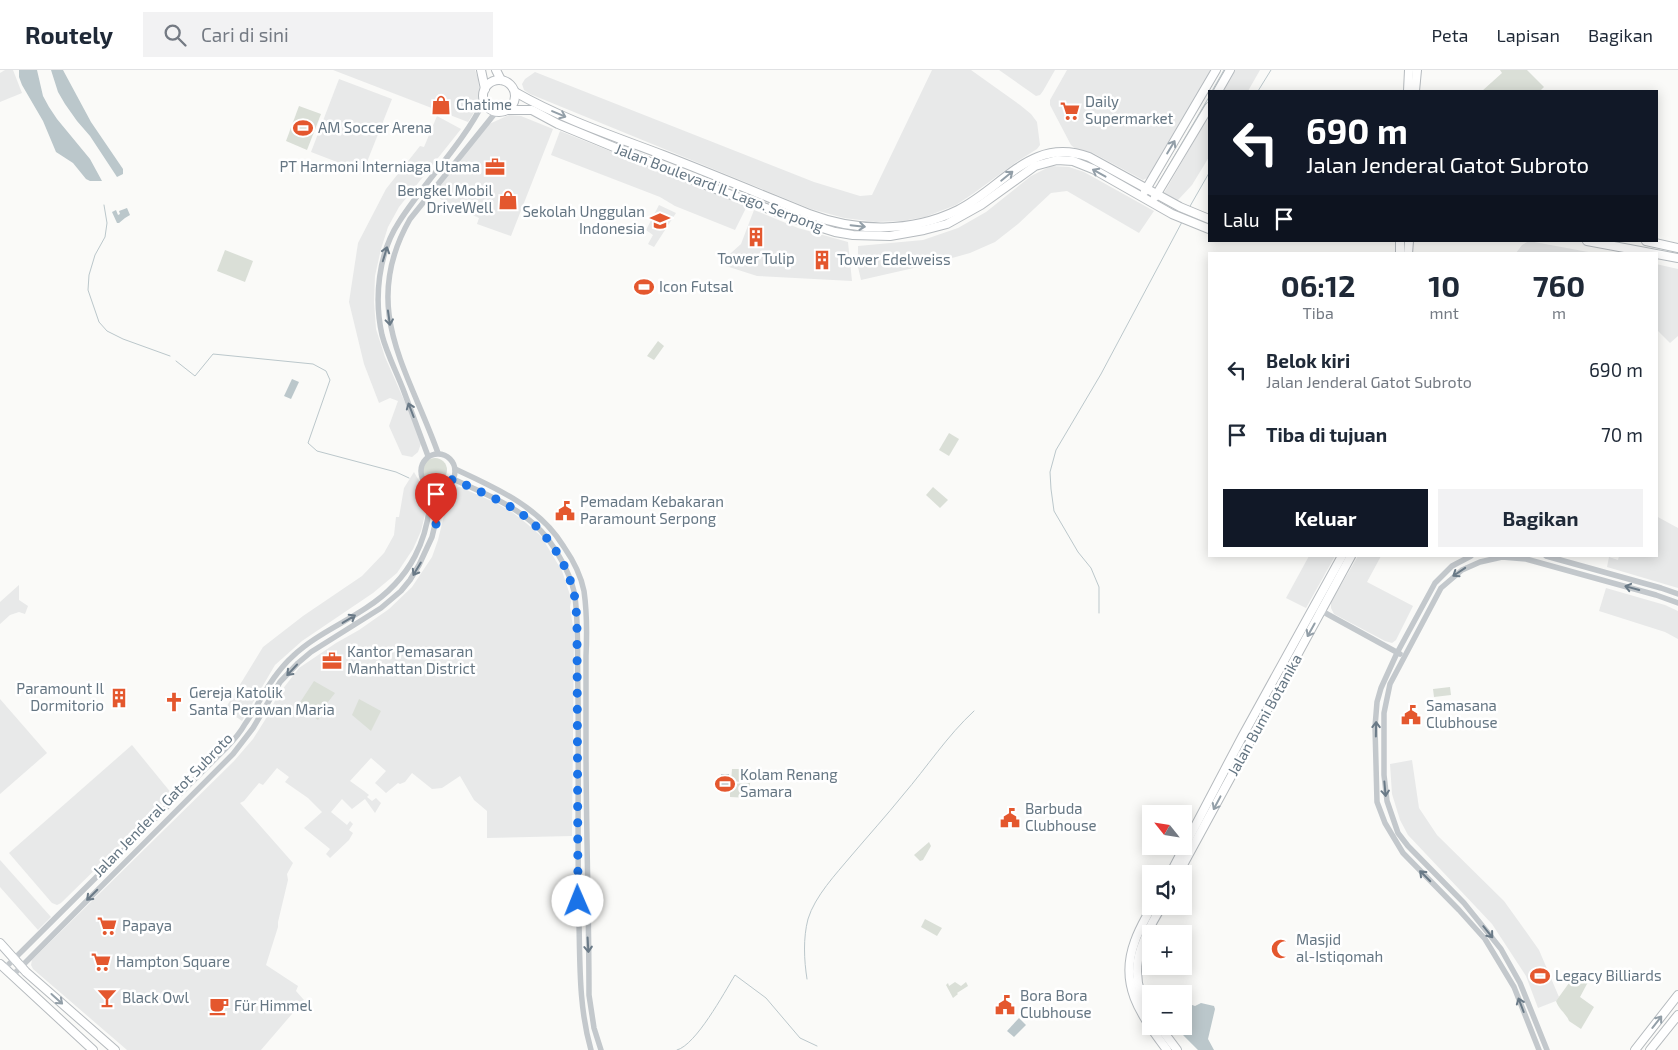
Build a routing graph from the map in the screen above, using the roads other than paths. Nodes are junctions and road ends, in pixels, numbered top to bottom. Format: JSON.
{"nodes":[{"id":1,"x":481,"y":70,"type":"edge"},
{"id":2,"x":496,"y":70,"type":"edge"},
{"id":3,"x":1216,"y":70,"type":"edge"},
{"id":4,"x":1230,"y":70,"type":"edge"},
{"id":5,"x":1409,"y":70,"type":"edge"},
{"id":6,"x":1417,"y":70,"type":"edge"},
{"id":7,"x":501,"y":80,"type":"junction"},
{"id":8,"x":485,"y":89,"type":"junction"},
{"id":9,"x":1219,"y":90,"type":"edge"},
{"id":10,"x":1408,"y":90,"type":"edge"},
{"id":11,"x":1415,"y":90,"type":"edge"},
{"id":12,"x":515,"y":92,"type":"junction"},
{"id":13,"x":484,"y":101,"type":"junction"},
{"id":14,"x":1208,"y":109,"type":"edge"},
{"id":15,"x":508,"y":110,"type":"junction"},
{"id":16,"x":496,"y":112,"type":"junction"},
{"id":17,"x":617,"y":138,"type":"junction"},
{"id":18,"x":614,"y":147,"type":"junction"},
{"id":19,"x":434,"y":173,"type":"junction"},
{"id":20,"x":441,"y":178,"type":"junction"},
{"id":21,"x":1146,"y":188,"type":"junction"},
{"id":22,"x":1157,"y":194,"type":"junction"},
{"id":23,"x":1141,"y":197,"type":"junction"},
{"id":24,"x":1152,"y":202,"type":"junction"},
{"id":25,"x":1208,"y":220,"type":"edge"},
{"id":26,"x":942,"y":221,"type":"junction"},
{"id":27,"x":1208,"y":229,"type":"edge"},
{"id":28,"x":1592,"y":242,"type":"edge"},
{"id":29,"x":1652,"y":242,"type":"edge"},
{"id":30,"x":1663,"y":244,"type":"junction"},
{"id":31,"x":1678,"y":248,"type":"edge"},
{"id":32,"x":1645,"y":252,"type":"edge"},
{"id":33,"x":1658,"y":254,"type":"edge"},
{"id":34,"x":1661,"y":255,"type":"junction"},
{"id":35,"x":1678,"y":258,"type":"edge"},
{"id":36,"x":380,"y":280,"type":"junction"},
{"id":37,"x":389,"y":281,"type":"junction"},
{"id":38,"x":438,"y":453,"type":"junction"},
{"id":39,"x":428,"y":456,"type":"junction"},
{"id":40,"x":455,"y":469,"type":"junction"},
{"id":41,"x":453,"y":479,"type":"junction"},
{"id":42,"x":431,"y":487,"type":"junction"},
{"id":43,"x":444,"y":487,"type":"junction"},
{"id":44,"x":1342,"y":557,"type":"edge"},
{"id":45,"x":1351,"y":557,"type":"edge"},
{"id":46,"x":1469,"y":557,"type":"edge"},
{"id":47,"x":1550,"y":557,"type":"edge"},
{"id":48,"x":573,"y":563,"type":"junction"},
{"id":49,"x":565,"y":566,"type":"junction"},
{"id":50,"x":1678,"y":594,"type":"edge"},
{"id":51,"x":1678,"y":603,"type":"edge"},
{"id":52,"x":1318,"y":609,"type":"junction"},
{"id":53,"x":577,"y":628,"type":"junction"},
{"id":54,"x":587,"y":628,"type":"junction"},
{"id":55,"x":1397,"y":653,"type":"junction"},
{"id":56,"x":1404,"y":656,"type":"junction"},
{"id":57,"x":1246,"y":739,"type":"junction"},
{"id":58,"x":578,"y":746,"type":"junction"},
{"id":59,"x":586,"y":747,"type":"junction"},
{"id":60,"x":577,"y":820,"type":"junction"},
{"id":61,"x":586,"y":820,"type":"junction"},
{"id":62,"x":1175,"y":865,"type":"edge"},
{"id":63,"x":1183,"y":865,"type":"edge"},
{"id":64,"x":1473,"y":914,"type":"junction"},
{"id":65,"x":1147,"y":915,"type":"edge"},
{"id":66,"x":1157,"y":915,"type":"edge"},
{"id":67,"x":1467,"y":919,"type":"junction"},
{"id":68,"x":0,"y":943,"type":"edge"},
{"id":69,"x":15,"y":958,"type":"junction"},
{"id":70,"x":2,"y":966,"type":"edge"},
{"id":71,"x":22,"y":966,"type":"junction"},
{"id":72,"x":12,"y":976,"type":"junction"},
{"id":73,"x":1678,"y":995,"type":"edge"},
{"id":74,"x":589,"y":996,"type":"junction"},
{"id":75,"x":580,"y":997,"type":"junction"},
{"id":76,"x":1142,"y":998,"type":"edge"},
{"id":77,"x":1678,"y":1015,"type":"edge"},
{"id":78,"x":1167,"y":1046,"type":"edge"},
{"id":79,"x":93,"y":1050,"type":"edge"},
{"id":80,"x":116,"y":1050,"type":"edge"},
{"id":81,"x":591,"y":1050,"type":"edge"},
{"id":82,"x":601,"y":1050,"type":"edge"},
{"id":83,"x":1177,"y":1050,"type":"edge"},
{"id":84,"x":1539,"y":1050,"type":"edge"},
{"id":85,"x":1547,"y":1050,"type":"edge"},
{"id":86,"x":1635,"y":1050,"type":"edge"},
{"id":87,"x":1650,"y":1050,"type":"edge"}],
"edges":[{"from":1,"to":8,"type":"main road"},
{"from":2,"to":7,"type":"main road"},
{"from":21,"to":3,"type":"main road","one_way":true},
{"from":4,"to":9,"type":"main road"},
{"from":5,"to":10,"type":"main road"},
{"from":6,"to":11,"type":"main road"},
{"from":7,"to":8,"type":"main road"},
{"from":7,"to":12,"type":"main road"},
{"from":8,"to":13,"type":"main road"},
{"from":12,"to":15,"type":"main road"},
{"from":12,"to":17,"type":"main road","name":"Jalan Boulevard IL Lago. Serpong","one_way":true},
{"from":13,"to":16,"type":"main road"},
{"from":13,"to":19,"type":"street"},
{"from":14,"to":22,"type":"main road"},
{"from":15,"to":16,"type":"main road"},
{"from":15,"to":18,"type":"main road","name":"Jalan Boulevard IL Lago. Serpong"},
{"from":16,"to":20,"type":"street"},
{"from":17,"to":18,"type":"main road"},
{"from":17,"to":26,"type":"main road","name":"Jalan Boulevard IL Lago. Serpong","one_way":true},
{"from":18,"to":26,"type":"main road","name":"Jalan Boulevard IL Lago. Serpong"},
{"from":19,"to":20,"type":"street"},
{"from":36,"to":19,"type":"street","one_way":true},
{"from":20,"to":37,"type":"street"},
{"from":21,"to":22,"type":"main road","name":"Jalan Boulevard IL Lago. Serpong"},
{"from":21,"to":23,"type":"main road"},
{"from":26,"to":21,"type":"main road","name":"Jalan Boulevard IL Lago. Serpong","one_way":true},
{"from":22,"to":24,"type":"main road"},
{"from":22,"to":25,"type":"main road","name":"Jalan Boulevard IL Lago. Serpong"},
{"from":23,"to":24,"type":"main road","name":"Jalan Boulevard IL Lago. Serpong"},
{"from":23,"to":26,"type":"main road","name":"Jalan Boulevard IL Lago. Serpong","one_way":true},
{"from":24,"to":27,"type":"main road","name":"Jalan Boulevard IL Lago. Serpong"},
{"from":28,"to":32,"type":"main road"},
{"from":29,"to":30,"type":"main road"},
{"from":30,"to":31,"type":"main road"},
{"from":30,"to":34,"type":"main road"},
{"from":33,"to":34,"type":"main road"},
{"from":34,"to":35,"type":"main road"},
{"from":36,"to":37,"type":"street"},
{"from":39,"to":36,"type":"street","one_way":true},
{"from":37,"to":38,"type":"street","one_way":true},
{"from":38,"to":39,"type":"street"},
{"from":38,"to":40,"type":"street"},
{"from":39,"to":42,"type":"street"},
{"from":40,"to":41,"type":"street"},
{"from":40,"to":48,"type":"street"},
{"from":41,"to":43,"type":"street"},
{"from":41,"to":49,"type":"street"},
{"from":42,"to":43,"type":"street"},
{"from":69,"to":42,"type":"street","name":"Jalan Jenderal Gatot Subroto","one_way":true},
{"from":43,"to":71,"type":"street","name":"Jalan Jenderal Gatot Subroto","one_way":true},
{"from":44,"to":52,"type":"main road","name":"Jalan Bumi Botanika"},
{"from":45,"to":52,"type":"main road","name":"Jalan Bumi Botanika"},
{"from":46,"to":55,"type":"street"},
{"from":47,"to":50,"type":"street"},
{"from":48,"to":49,"type":"street"},
{"from":48,"to":54,"type":"street"},
{"from":49,"to":53,"type":"street"},
{"from":51,"to":56,"type":"street","one_way":true},
{"from":52,"to":55,"type":"street"},
{"from":52,"to":57,"type":"main road","name":"Jalan Bumi Botanika"},
{"from":53,"to":54,"type":"street"},
{"from":53,"to":58,"type":"street"},
{"from":54,"to":59,"type":"street"},
{"from":55,"to":56,"type":"street"},
{"from":67,"to":55,"type":"street","one_way":true},
{"from":56,"to":64,"type":"street","one_way":true},
{"from":57,"to":62,"type":"main road","name":"Jalan Bumi Botanika"},
{"from":57,"to":63,"type":"main road","name":"Jalan Bumi Botanika","one_way":true},
{"from":58,"to":59,"type":"street"},
{"from":58,"to":60,"type":"street"},
{"from":59,"to":61,"type":"street"},
{"from":60,"to":61,"type":"street"},
{"from":60,"to":75,"type":"street"},
{"from":61,"to":74,"type":"street","one_way":true},
{"from":64,"to":67,"type":"street"},
{"from":64,"to":85,"type":"street","one_way":true},
{"from":65,"to":78,"type":"main road"},
{"from":66,"to":76,"type":"main road"},
{"from":84,"to":67,"type":"street","one_way":true},
{"from":68,"to":69,"type":"main road"},
{"from":69,"to":70,"type":"street","name":"Jalan Jenderal Gatot Subroto"},
{"from":69,"to":71,"type":"main road"},
{"from":70,"to":72,"type":"main road"},
{"from":71,"to":72,"type":"street","name":"Jalan Jenderal Gatot Subroto"},
{"from":71,"to":80,"type":"main road","one_way":true},
{"from":72,"to":79,"type":"main road"},
{"from":86,"to":73,"type":"main road","one_way":true},
{"from":74,"to":75,"type":"street"},
{"from":74,"to":82,"type":"street"},
{"from":75,"to":81,"type":"street"},
{"from":77,"to":87,"type":"main road"},
{"from":78,"to":83,"type":"main road"}]}
